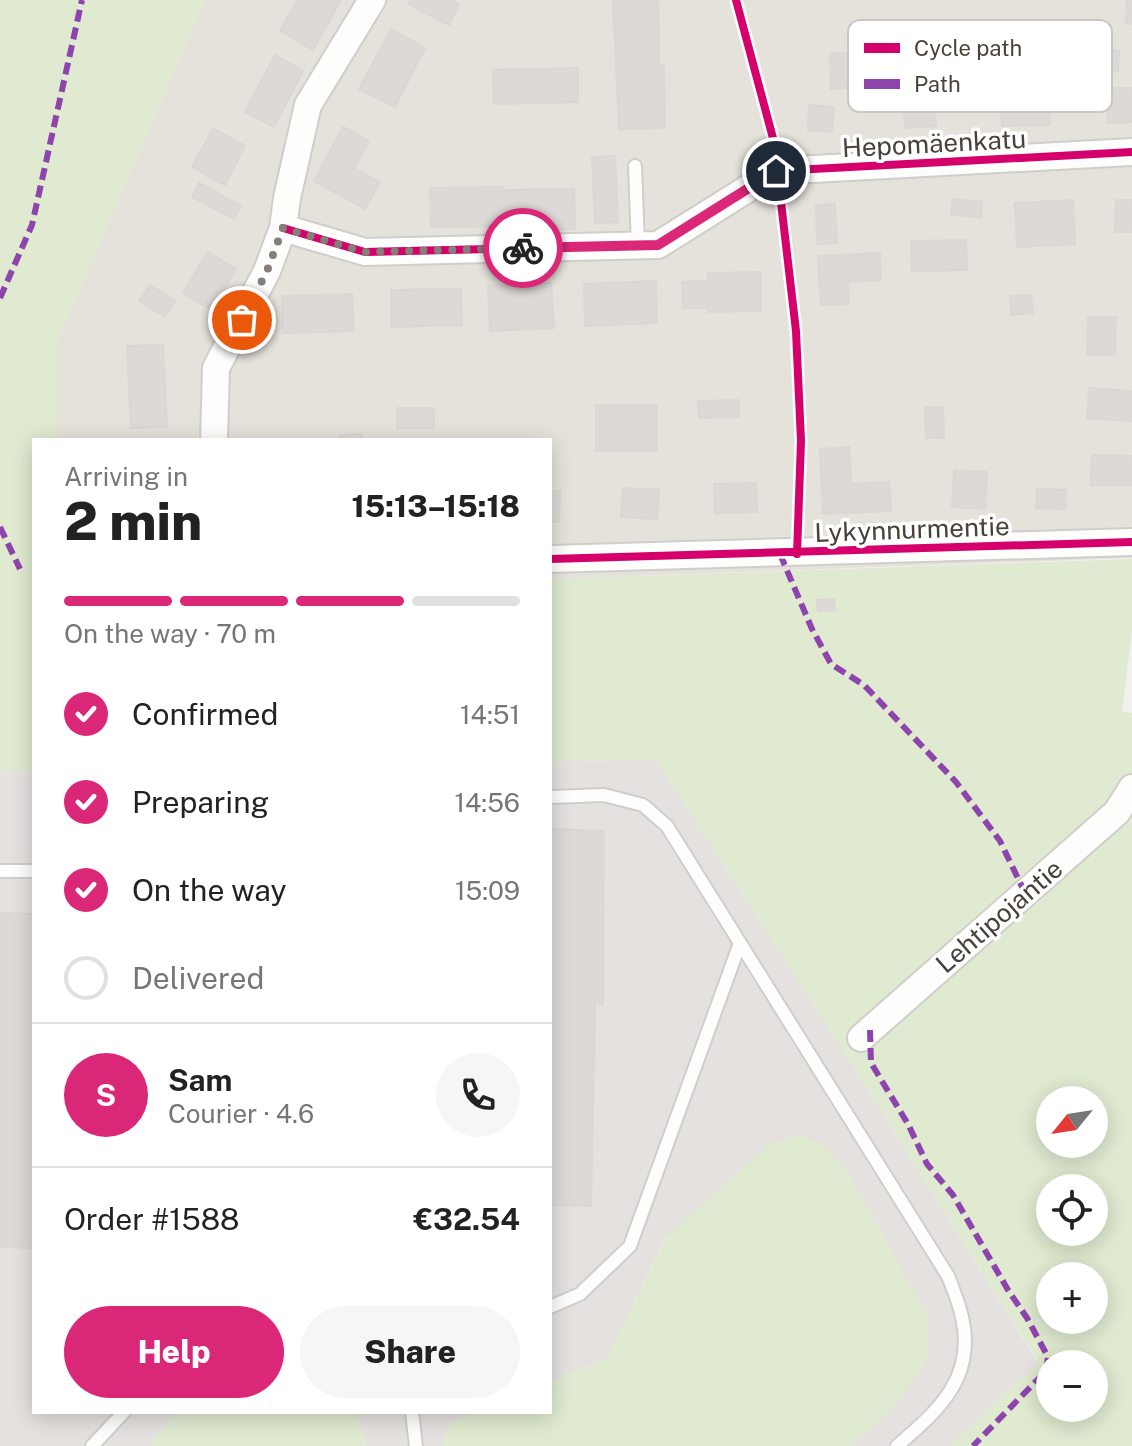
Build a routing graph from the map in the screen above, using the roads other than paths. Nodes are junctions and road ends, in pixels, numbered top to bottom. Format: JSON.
{"nodes":[{"id":1,"x":372,"y":0,"type":"edge"},
{"id":2,"x":1132,"y":152,"type":"edge"},
{"id":3,"x":635,"y":166,"type":"dead end"},
{"id":4,"x":283,"y":228,"type":"junction"},
{"id":5,"x":638,"y":245,"type":"junction"},
{"id":6,"x":214,"y":438,"type":"edge"},
{"id":7,"x":1132,"y":542,"type":"edge"},
{"id":8,"x":552,"y":559,"type":"edge"},
{"id":9,"x":1132,"y":788,"type":"edge"},
{"id":10,"x":552,"y":797,"type":"edge"},
{"id":11,"x":0,"y":871,"type":"edge"},
{"id":12,"x":32,"y":871,"type":"edge"},
{"id":13,"x":740,"y":943,"type":"junction"},
{"id":14,"x":861,"y":1038,"type":"dead end"},
{"id":15,"x":552,"y":1306,"type":"edge"},
{"id":16,"x":122,"y":1414,"type":"edge"},
{"id":17,"x":412,"y":1414,"type":"edge"},
{"id":18,"x":92,"y":1446,"type":"edge"},
{"id":19,"x":416,"y":1446,"type":"edge"},
{"id":20,"x":897,"y":1446,"type":"edge"}],
"edges":[{"from":1,"to":4,"type":"street"},
{"from":2,"to":5,"type":"street","name":"Hepomäenkatu"},
{"from":3,"to":5,"type":"lane"},
{"from":4,"to":5,"type":"street","name":"Hepomäenkatu"},
{"from":4,"to":6,"type":"street"},
{"from":7,"to":8,"type":"street","name":"Lykynnurmentie"},
{"from":9,"to":14,"type":"street","name":"Lehtipojantie"},
{"from":10,"to":13,"type":"lane"},
{"from":11,"to":12,"type":"lane"},
{"from":13,"to":15,"type":"lane"},
{"from":13,"to":20,"type":"lane"},
{"from":16,"to":18,"type":"lane"},
{"from":17,"to":19,"type":"lane"}]}
